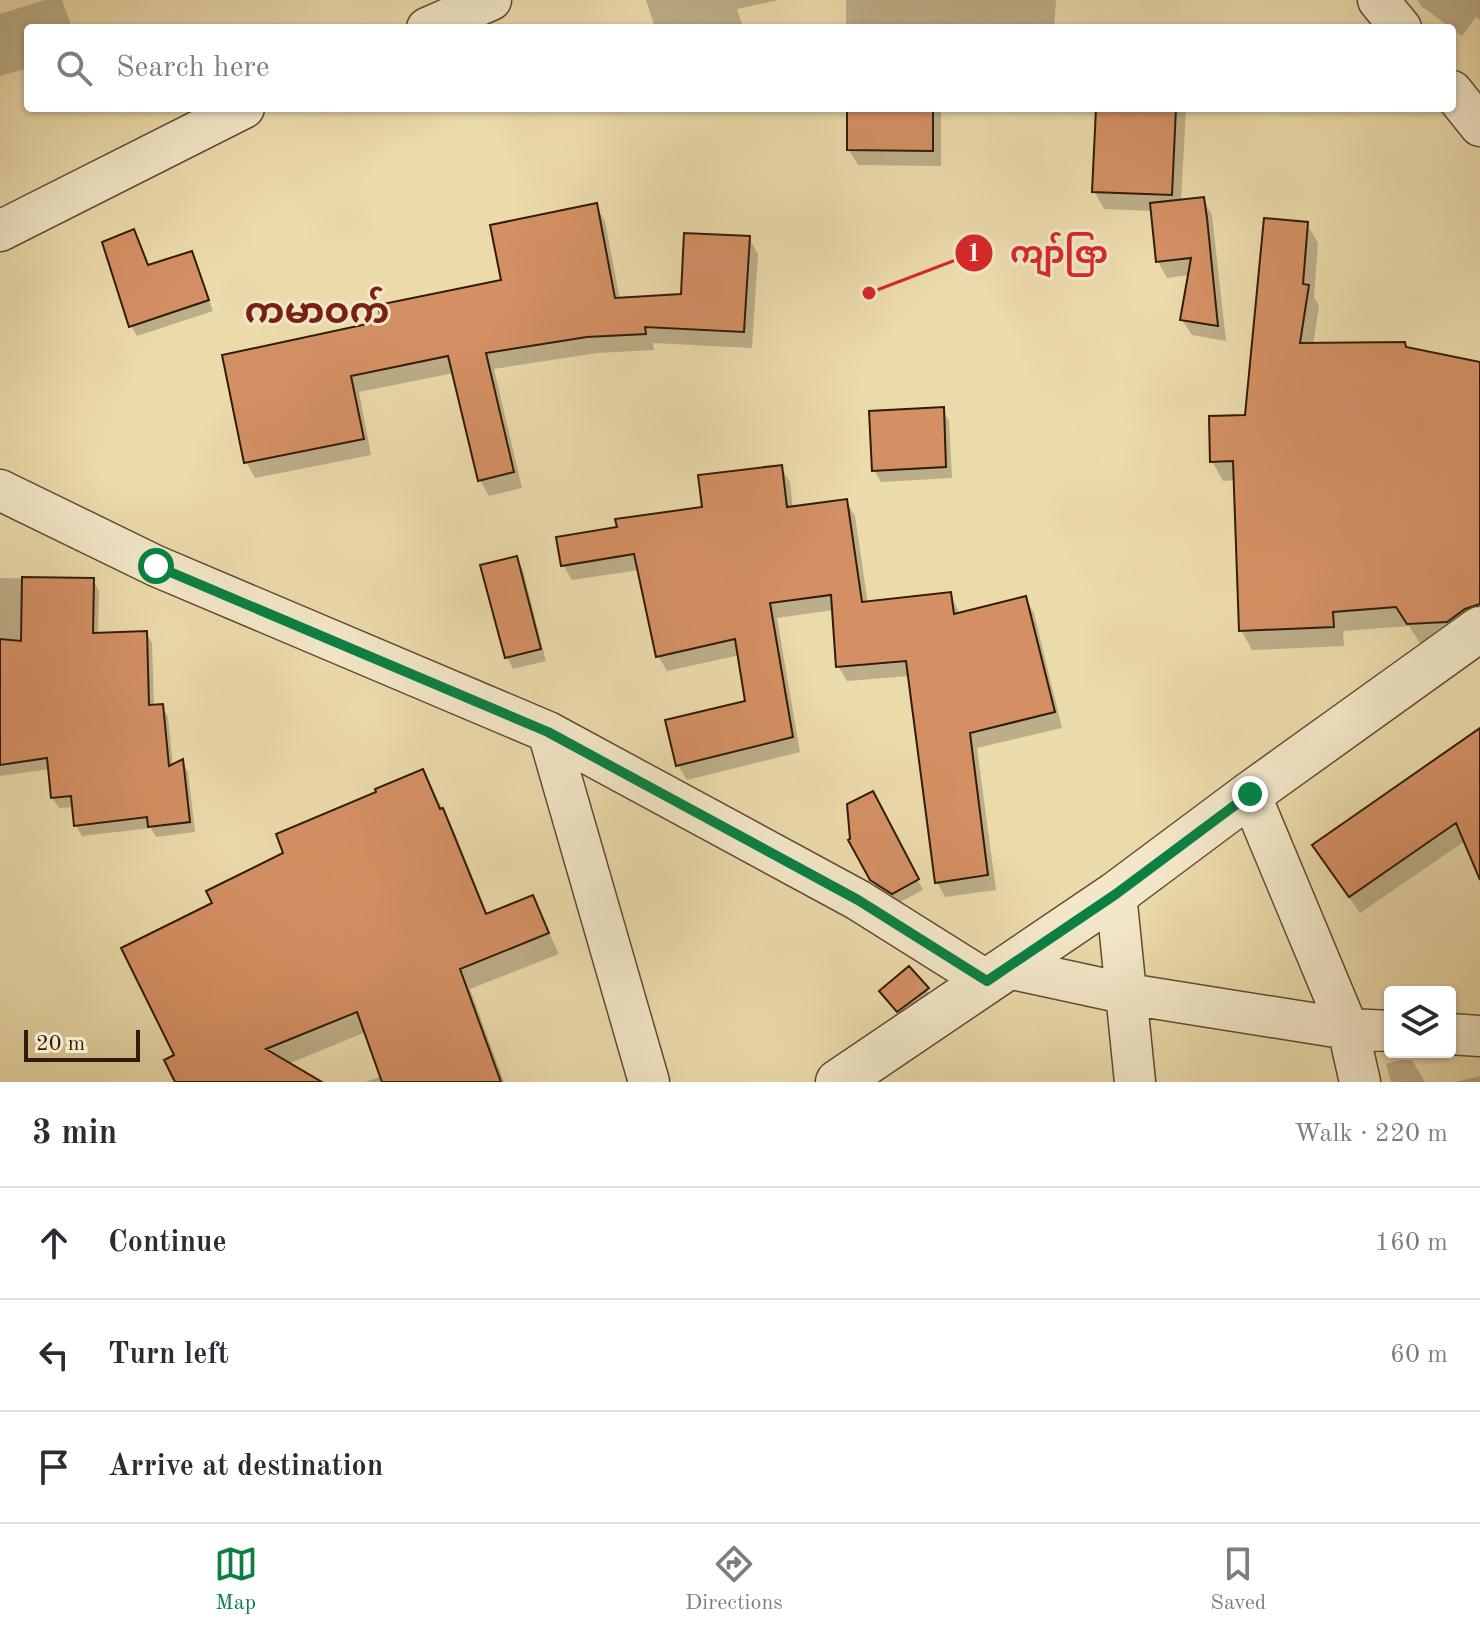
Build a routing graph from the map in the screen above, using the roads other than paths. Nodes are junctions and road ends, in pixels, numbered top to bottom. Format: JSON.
{"nodes":[{"id":1,"x":491,"y":0,"type":"edge"},
{"id":2,"x":1378,"y":0,"type":"edge"},
{"id":3,"x":436,"y":24,"type":"edge"},
{"id":4,"x":1398,"y":24,"type":"edge"},
{"id":5,"x":1456,"y":96,"type":"edge"},
{"id":6,"x":236,"y":112,"type":"edge"},
{"id":7,"x":1480,"y":126,"type":"edge"},
{"id":8,"x":0,"y":231,"type":"edge"},
{"id":9,"x":0,"y":490,"type":"edge"},
{"id":10,"x":1480,"y":629,"type":"edge"},
{"id":11,"x":548,"y":732,"type":"junction"},
{"id":12,"x":1250,"y":794,"type":"junction"},
{"id":13,"x":1116,"y":894,"type":"junction"},
{"id":14,"x":998,"y":974,"type":"junction"},
{"id":15,"x":1128,"y":994,"type":"junction"},
{"id":16,"x":1348,"y":1029,"type":"junction"},
{"id":17,"x":1384,"y":1031,"type":"edge"},
{"id":18,"x":1456,"y":1034,"type":"edge"},
{"id":19,"x":1480,"y":1036,"type":"edge"},
{"id":20,"x":649,"y":1082,"type":"edge"},
{"id":21,"x":838,"y":1082,"type":"edge"},
{"id":22,"x":1135,"y":1082,"type":"edge"},
{"id":23,"x":1360,"y":1082,"type":"edge"}],
"edges":[{"from":1,"to":3,"type":"street"},
{"from":2,"to":4,"type":"street"},
{"from":5,"to":7,"type":"street"},
{"from":6,"to":8,"type":"street"},
{"from":9,"to":11,"type":"street"},
{"from":10,"to":12,"type":"street"},
{"from":11,"to":14,"type":"street"},
{"from":11,"to":20,"type":"street"},
{"from":12,"to":13,"type":"street"},
{"from":12,"to":16,"type":"street"},
{"from":13,"to":14,"type":"street"},
{"from":13,"to":15,"type":"street"},
{"from":14,"to":15,"type":"street"},
{"from":14,"to":21,"type":"street"},
{"from":15,"to":16,"type":"street"},
{"from":15,"to":22,"type":"street"},
{"from":16,"to":17,"type":"street"},
{"from":16,"to":23,"type":"street"},
{"from":18,"to":19,"type":"street"}]}
